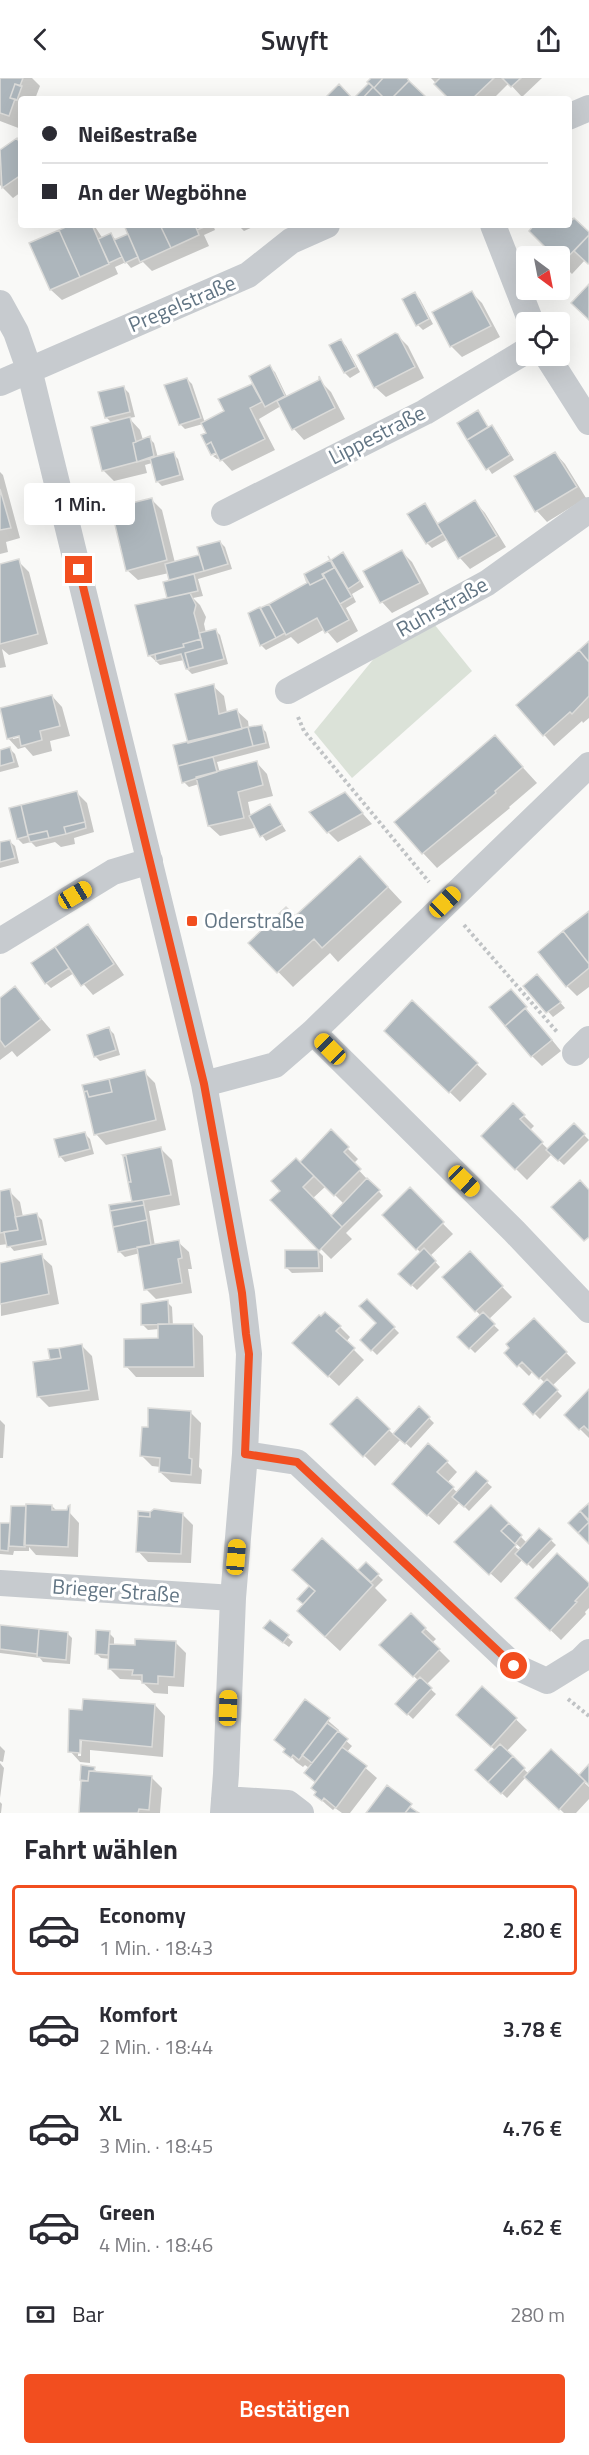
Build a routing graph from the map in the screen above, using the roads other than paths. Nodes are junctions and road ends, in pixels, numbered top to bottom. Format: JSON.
{"nodes":[{"id":1,"x":589,"y":108,"type":"edge"},
{"id":2,"x":572,"y":115,"type":"edge"},
{"id":3,"x":320,"y":228,"type":"edge"},
{"id":4,"x":494,"y":228,"type":"edge"},
{"id":5,"x":0,"y":303,"type":"edge"},
{"id":6,"x":527,"y":312,"type":"edge"},
{"id":7,"x":516,"y":357,"type":"edge"},
{"id":8,"x":553,"y":366,"type":"edge"},
{"id":9,"x":29,"y":369,"type":"junction"},
{"id":10,"x":0,"y":382,"type":"edge"},
{"id":11,"x":589,"y":422,"type":"edge"},
{"id":12,"x":589,"y":510,"type":"edge"},
{"id":13,"x":224,"y":513,"type":"dead end"},
{"id":14,"x":288,"y":691,"type":"road end"},
{"id":15,"x":589,"y":765,"type":"edge"},
{"id":16,"x":150,"y":861,"type":"junction"},
{"id":17,"x":0,"y":941,"type":"edge"},
{"id":18,"x":313,"y":1032,"type":"junction"},
{"id":19,"x":204,"y":1084,"type":"junction"},
{"id":20,"x":589,"y":1310,"type":"edge"},
{"id":21,"x":245,"y":1454,"type":"junction"},
{"id":22,"x":0,"y":1583,"type":"edge"},
{"id":23,"x":232,"y":1598,"type":"junction"},
{"id":24,"x":589,"y":1652,"type":"edge"},
{"id":25,"x":223,"y":1806,"type":"edge"},
{"id":26,"x":301,"y":1813,"type":"edge"}],
"edges":[{"from":1,"to":2,"type":"street"},
{"from":3,"to":9,"type":"street","name":"Pregelstraße"},
{"from":4,"to":6,"type":"street"},
{"from":5,"to":9,"type":"street"},
{"from":7,"to":13,"type":"street","name":"Lippestraße"},
{"from":8,"to":11,"type":"street"},
{"from":9,"to":10,"type":"street","name":"Pregelstraße"},
{"from":9,"to":16,"type":"street"},
{"from":12,"to":14,"type":"street","name":"Ruhrstraße"},
{"from":15,"to":18,"type":"street"},
{"from":16,"to":17,"type":"street"},
{"from":16,"to":19,"type":"street"},
{"from":18,"to":19,"type":"street"},
{"from":18,"to":20,"type":"street"},
{"from":19,"to":21,"type":"street"},
{"from":21,"to":23,"type":"street"},
{"from":21,"to":24,"type":"street"},
{"from":22,"to":23,"type":"street","name":"Brieger Straße"},
{"from":23,"to":25,"type":"street"},
{"from":25,"to":26,"type":"street"}]}
